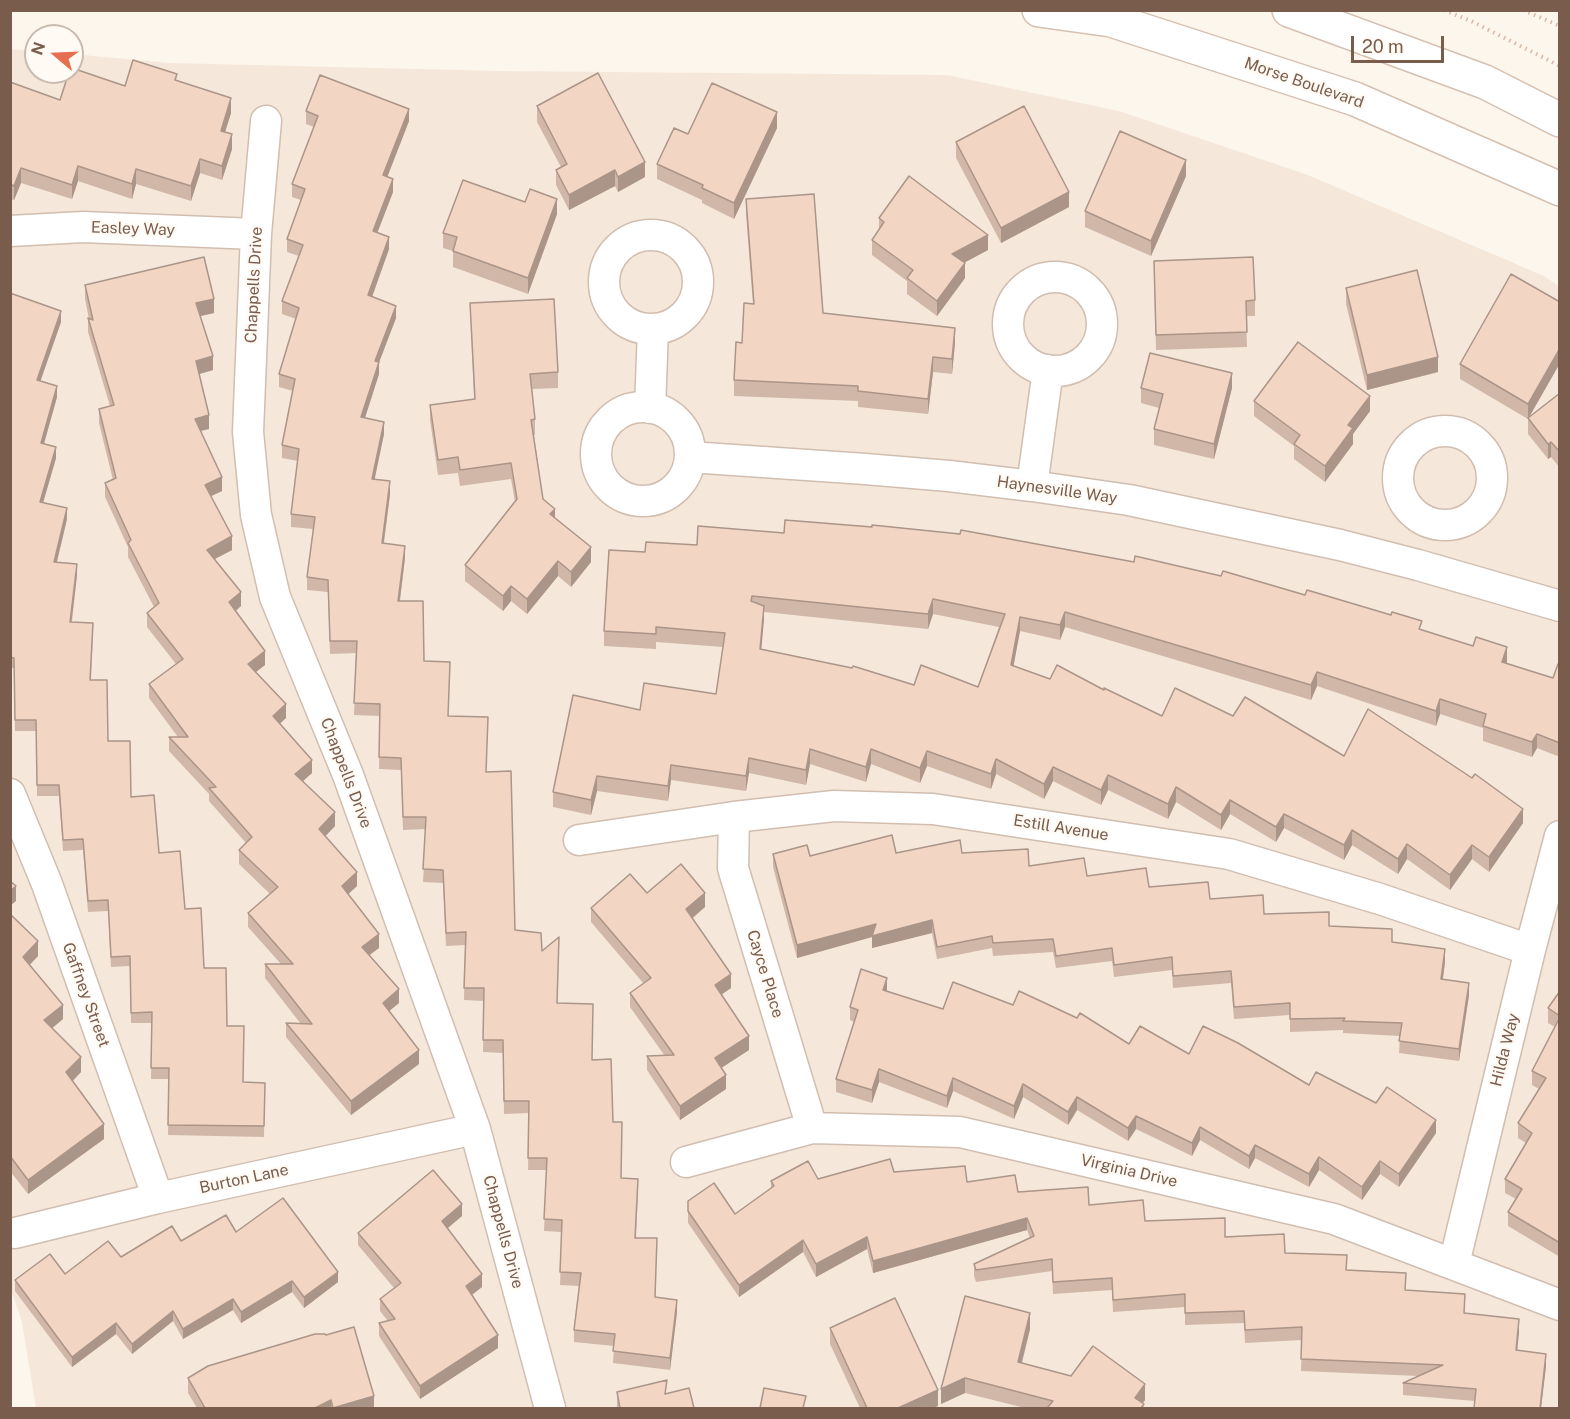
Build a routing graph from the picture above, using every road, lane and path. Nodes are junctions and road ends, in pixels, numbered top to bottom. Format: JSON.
{"nodes":[{"id":1,"x":1039,"y":10,"type":"edge"},
{"id":2,"x":1289,"y":10,"type":"edge"},
{"id":3,"x":1444,"y":10,"type":"edge"},
{"id":4,"x":1523,"y":10,"type":"edge"},
{"id":5,"x":1560,"y":26,"type":"edge"},
{"id":6,"x":1560,"y":66,"type":"edge"},
{"id":7,"x":1560,"y":120,"type":"edge"},
{"id":8,"x":266,"y":121,"type":"dead end"},
{"id":9,"x":1560,"y":189,"type":"edge"},
{"id":10,"x":10,"y":231,"type":"edge"},
{"id":11,"x":256,"y":234,"type":"junction"},
{"id":12,"x":653,"y":329,"type":"dead end"},
{"id":13,"x":1048,"y":370,"type":"dead end"},
{"id":14,"x":650,"y":408,"type":"junction"},
{"id":15,"x":690,"y":457,"type":"junction"},
{"id":16,"x":1032,"y":486,"type":"junction"},
{"id":17,"x":1431,"y":523,"type":"dead end"},
{"id":18,"x":1418,"y":565,"type":"junction"},
{"id":19,"x":1560,"y":606,"type":"edge"},
{"id":20,"x":10,"y":794,"type":"edge"},
{"id":21,"x":734,"y":817,"type":"junction"},
{"id":22,"x":1560,"y":836,"type":"edge"},
{"id":23,"x":579,"y":840,"type":"dead end"},
{"id":24,"x":1530,"y":950,"type":"junction"},
{"id":25,"x":812,"y":1128,"type":"junction"},
{"id":26,"x":475,"y":1129,"type":"junction"},
{"id":27,"x":686,"y":1162,"type":"dead end"},
{"id":28,"x":158,"y":1198,"type":"junction"},
{"id":29,"x":15,"y":1233,"type":"dead end"},
{"id":30,"x":1454,"y":1264,"type":"junction"},
{"id":31,"x":1560,"y":1305,"type":"edge"},
{"id":32,"x":550,"y":1408,"type":"edge"}],
"edges":[{"from":1,"to":9,"type":"main road","name":"Morse Boulevard"},
{"from":2,"to":7,"type":"main road"},
{"from":3,"to":6,"type":"path"},
{"from":4,"to":5,"type":"path"},
{"from":8,"to":11,"type":"street","name":"Chappells Drive"},
{"from":10,"to":11,"type":"street","name":"Easley Way"},
{"from":11,"to":26,"type":"street","name":"Chappells Drive"},
{"from":12,"to":14,"type":"street"},
{"from":13,"to":16,"type":"street"},
{"from":14,"to":15,"type":"street"},
{"from":14,"to":15,"type":"street"},
{"from":15,"to":16,"type":"street","name":"Haynesville Way"},
{"from":16,"to":18,"type":"street","name":"Haynesville Way"},
{"from":17,"to":18,"type":"street"},
{"from":18,"to":19,"type":"street","name":"Haynesville Way"},
{"from":20,"to":28,"type":"street","name":"Gaffney Street"},
{"from":21,"to":23,"type":"street","name":"Estill Avenue"},
{"from":21,"to":24,"type":"street","name":"Estill Avenue"},
{"from":21,"to":25,"type":"street","name":"Cayce Place"},
{"from":22,"to":24,"type":"street","name":"Hilda Way"},
{"from":24,"to":30,"type":"street","name":"Hilda Way"},
{"from":25,"to":27,"type":"street","name":"Virginia Drive"},
{"from":25,"to":30,"type":"street","name":"Virginia Drive"},
{"from":26,"to":28,"type":"street","name":"Burton Lane"},
{"from":26,"to":32,"type":"street","name":"Chappells Drive"},
{"from":28,"to":29,"type":"street","name":"Burton Lane"},
{"from":30,"to":31,"type":"street","name":"Virginia Drive"}]}
